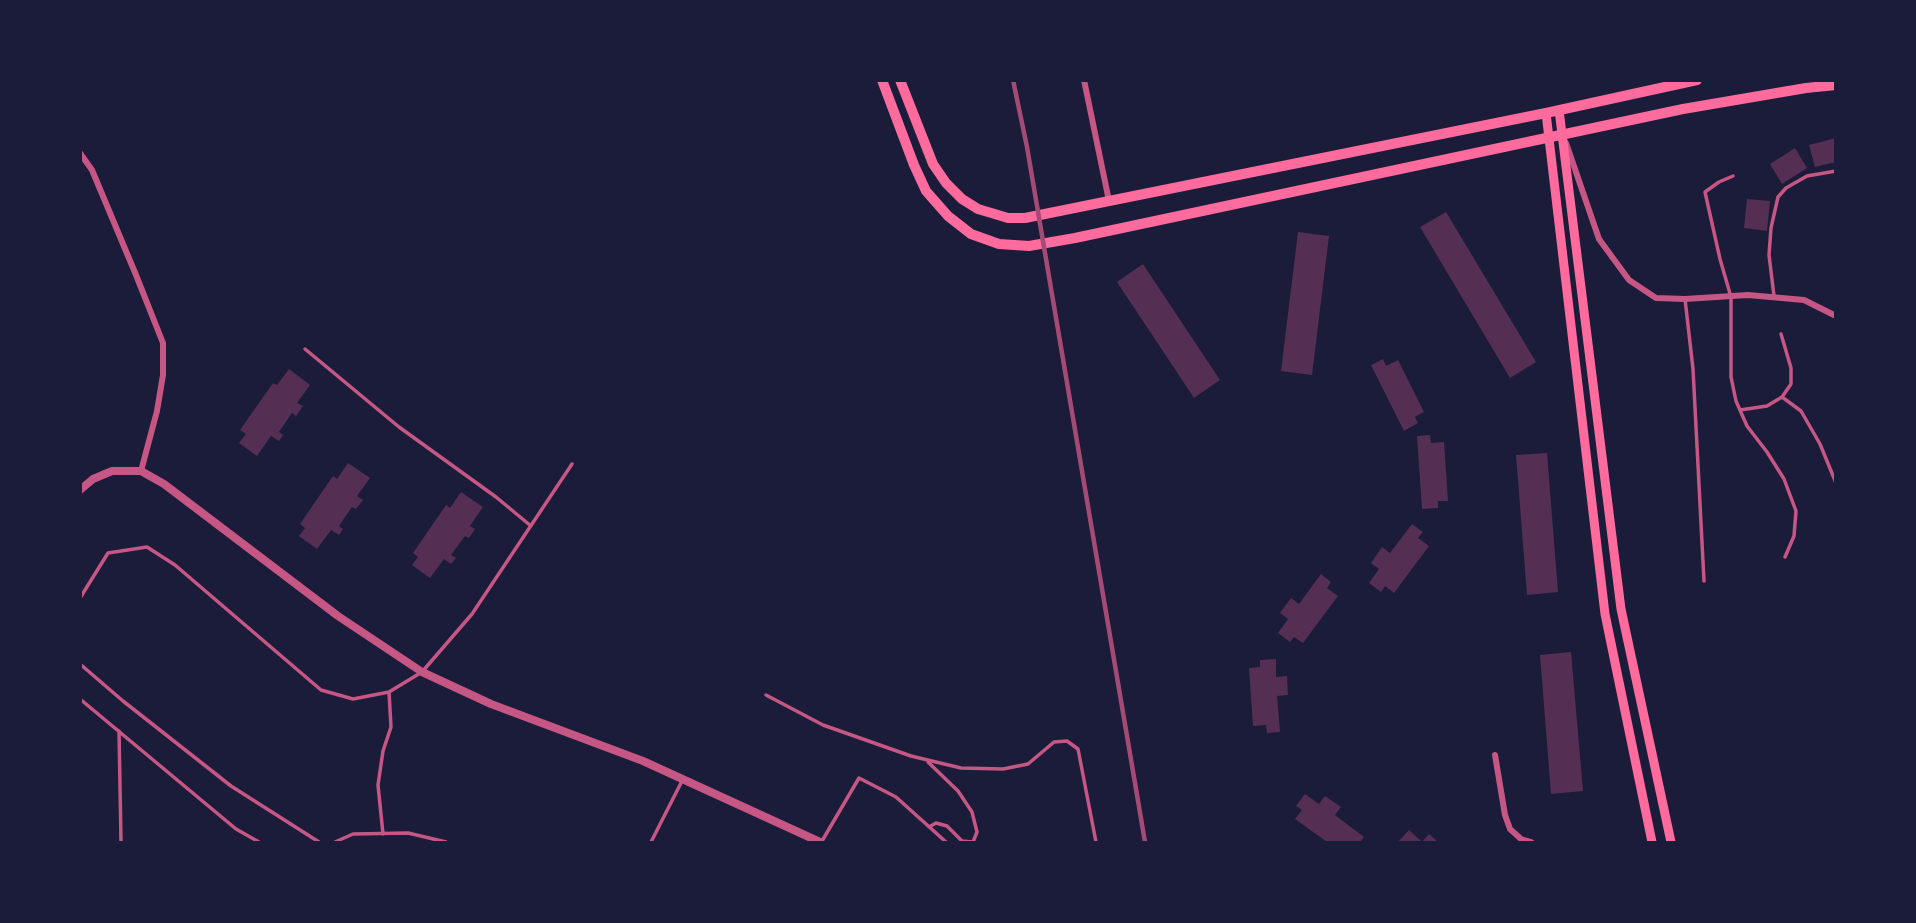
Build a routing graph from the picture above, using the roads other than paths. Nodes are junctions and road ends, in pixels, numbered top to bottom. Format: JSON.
{"nodes":[{"id":1,"x":882,"y":80,"type":"edge"},
{"id":2,"x":901,"y":80,"type":"edge"},
{"id":3,"x":1084,"y":80,"type":"edge"},
{"id":4,"x":1697,"y":80,"type":"edge"},
{"id":5,"x":1836,"y":85,"type":"edge"},
{"id":6,"x":1559,"y":110,"type":"junction"},
{"id":7,"x":1546,"y":113,"type":"junction"},
{"id":8,"x":1563,"y":135,"type":"junction"},
{"id":9,"x":1549,"y":139,"type":"junction"},
{"id":10,"x":80,"y":153,"type":"edge"},
{"id":11,"x":1836,"y":171,"type":"edge"},
{"id":12,"x":1734,"y":176,"type":"dead end"},
{"id":13,"x":1109,"y":201,"type":"junction"},
{"id":14,"x":1731,"y":297,"type":"junction"},
{"id":15,"x":1774,"y":298,"type":"junction"},
{"id":16,"x":1685,"y":299,"type":"junction"},
{"id":17,"x":1836,"y":316,"type":"edge"},
{"id":18,"x":1781,"y":334,"type":"dead end"},
{"id":19,"x":305,"y":349,"type":"dead end"},
{"id":20,"x":1782,"y":397,"type":"junction"},
{"id":21,"x":1740,"y":410,"type":"junction"},
{"id":22,"x":572,"y":464,"type":"dead end"},
{"id":23,"x":141,"y":471,"type":"junction"},
{"id":24,"x":1836,"y":484,"type":"edge"},
{"id":25,"x":80,"y":490,"type":"edge"},
{"id":26,"x":531,"y":526,"type":"junction"},
{"id":27,"x":1785,"y":557,"type":"dead end"},
{"id":28,"x":1704,"y":581,"type":"dead end"},
{"id":29,"x":80,"y":597,"type":"edge"},
{"id":30,"x":80,"y":664,"type":"edge"},
{"id":31,"x":422,"y":671,"type":"junction"},
{"id":32,"x":389,"y":692,"type":"junction"},
{"id":33,"x":766,"y":695,"type":"dead end"},
{"id":34,"x":80,"y":699,"type":"edge"},
{"id":35,"x":119,"y":731,"type":"junction"},
{"id":36,"x":1495,"y":755,"type":"dead end"},
{"id":37,"x":926,"y":760,"type":"junction"},
{"id":38,"x":683,"y":779,"type":"junction"},
{"id":39,"x":929,"y":827,"type":"junction"},
{"id":40,"x":383,"y":834,"type":"junction"},
{"id":41,"x":121,"y":842,"type":"edge"},
{"id":42,"x":258,"y":842,"type":"edge"},
{"id":43,"x":319,"y":842,"type":"edge"},
{"id":44,"x":335,"y":842,"type":"edge"},
{"id":45,"x":446,"y":842,"type":"edge"},
{"id":46,"x":651,"y":842,"type":"edge"},
{"id":47,"x":820,"y":842,"type":"edge"},
{"id":48,"x":946,"y":842,"type":"edge"},
{"id":49,"x":1096,"y":842,"type":"edge"},
{"id":50,"x":1531,"y":842,"type":"edge"},
{"id":51,"x":1652,"y":842,"type":"edge"},
{"id":52,"x":1671,"y":842,"type":"edge"}],
"edges":[{"from":1,"to":9,"type":"main road"},
{"from":2,"to":13,"type":"main road"},
{"from":3,"to":13,"type":"street"},
{"from":4,"to":6,"type":"main road"},
{"from":5,"to":8,"type":"main road"},
{"from":6,"to":7,"type":"main road"},
{"from":6,"to":8,"type":"main road"},
{"from":7,"to":9,"type":"main road"},
{"from":7,"to":13,"type":"main road"},
{"from":8,"to":9,"type":"main road"},
{"from":8,"to":16,"type":"street"},
{"from":8,"to":52,"type":"main road"},
{"from":9,"to":51,"type":"main road"},
{"from":10,"to":23,"type":"street"},
{"from":11,"to":15,"type":"lane"},
{"from":12,"to":14,"type":"lane"},
{"from":14,"to":15,"type":"street"},
{"from":14,"to":16,"type":"street"},
{"from":14,"to":21,"type":"lane"},
{"from":15,"to":17,"type":"street"},
{"from":16,"to":28,"type":"lane"},
{"from":18,"to":20,"type":"lane"},
{"from":19,"to":26,"type":"lane"},
{"from":20,"to":21,"type":"lane"},
{"from":20,"to":24,"type":"lane"},
{"from":21,"to":27,"type":"lane"},
{"from":22,"to":26,"type":"lane"},
{"from":23,"to":25,"type":"street"},
{"from":23,"to":31,"type":"street"},
{"from":26,"to":31,"type":"lane"},
{"from":29,"to":32,"type":"lane"},
{"from":30,"to":43,"type":"lane"},
{"from":31,"to":32,"type":"lane"},
{"from":31,"to":38,"type":"street"},
{"from":32,"to":40,"type":"lane"},
{"from":33,"to":37,"type":"lane"},
{"from":34,"to":35,"type":"lane"},
{"from":35,"to":41,"type":"lane"},
{"from":35,"to":42,"type":"lane"},
{"from":36,"to":50,"type":"street"},
{"from":37,"to":39,"type":"lane"},
{"from":37,"to":49,"type":"lane"},
{"from":38,"to":46,"type":"lane"},
{"from":38,"to":47,"type":"street"},
{"from":39,"to":47,"type":"lane"},
{"from":39,"to":48,"type":"lane"},
{"from":40,"to":44,"type":"lane"},
{"from":40,"to":45,"type":"lane"}]}
